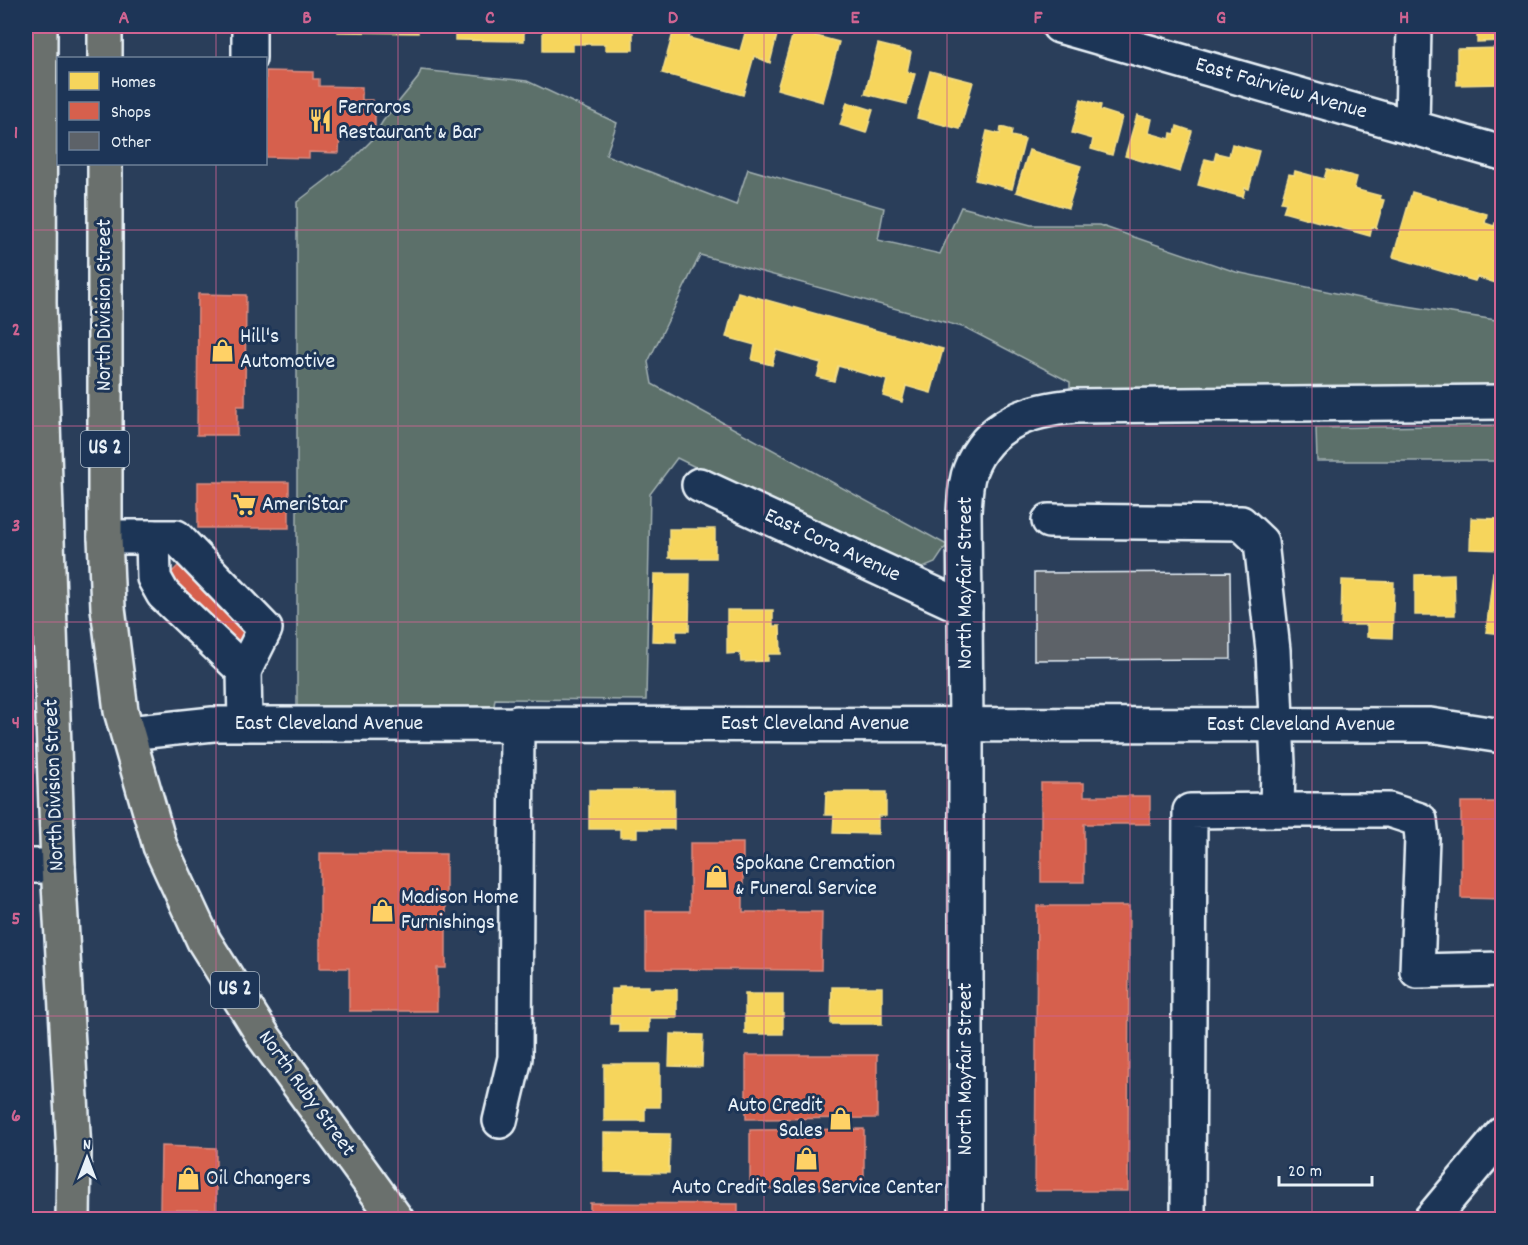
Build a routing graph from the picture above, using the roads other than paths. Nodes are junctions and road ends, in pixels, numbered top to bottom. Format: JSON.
{"nodes":[{"id":1,"x":40,"y":26,"type":"edge"},
{"id":2,"x":105,"y":26,"type":"edge"},
{"id":3,"x":249,"y":26,"type":"edge"},
{"id":4,"x":1059,"y":26,"type":"edge"},
{"id":5,"x":1414,"y":26,"type":"edge"},
{"id":6,"x":105,"y":57,"type":"edge"},
{"id":7,"x":249,"y":57,"type":"edge"},
{"id":8,"x":1412,"y":126,"type":"junction"},
{"id":9,"x":1503,"y":153,"type":"edge"},
{"id":10,"x":105,"y":165,"type":"edge"},
{"id":11,"x":1503,"y":402,"type":"edge"},
{"id":12,"x":699,"y":485,"type":"dead end"},
{"id":13,"x":1049,"y":521,"type":"dead end"},
{"id":14,"x":105,"y":537,"type":"junction"},
{"id":15,"x":153,"y":537,"type":"junction"},
{"id":16,"x":965,"y":608,"type":"junction"},
{"id":17,"x":244,"y":671,"type":"junction"},
{"id":18,"x":518,"y":723,"type":"junction"},
{"id":19,"x":245,"y":724,"type":"junction"},
{"id":20,"x":966,"y":724,"type":"junction"},
{"id":21,"x":1276,"y":725,"type":"junction"},
{"id":22,"x":128,"y":733,"type":"junction"},
{"id":23,"x":1503,"y":736,"type":"edge"},
{"id":24,"x":1277,"y":810,"type":"junction"},
{"id":25,"x":26,"y":866,"type":"edge"},
{"id":26,"x":58,"y":866,"type":"junction"},
{"id":27,"x":1503,"y":969,"type":"edge"},
{"id":28,"x":500,"y":1121,"type":"dead end"},
{"id":29,"x":1503,"y":1134,"type":"edge"},
{"id":30,"x":73,"y":1220,"type":"edge"},
{"id":31,"x":397,"y":1220,"type":"edge"},
{"id":32,"x":966,"y":1220,"type":"edge"},
{"id":33,"x":1188,"y":1220,"type":"edge"},
{"id":34,"x":1430,"y":1220,"type":"edge"}],
"edges":[{"from":1,"to":26,"type":"main road","name":"North Division Street"},
{"from":2,"to":6,"type":"main road"},
{"from":3,"to":7,"type":"street"},
{"from":4,"to":8,"type":"street","name":"East Fairview Avenue"},
{"from":5,"to":8,"type":"street"},
{"from":8,"to":9,"type":"street","name":"East Fairview Avenue"},
{"from":10,"to":14,"type":"main road","name":"North Division Street","number":"US 2"},
{"from":11,"to":16,"type":"street","name":"North Mayfair Street"},
{"from":12,"to":16,"type":"street","name":"East Cora Avenue"},
{"from":13,"to":21,"type":"street"},
{"from":14,"to":15,"type":"street"},
{"from":14,"to":22,"type":"main road","name":"North Division Street","number":"US 2"},
{"from":15,"to":17,"type":"street"},
{"from":15,"to":17,"type":"street"},
{"from":16,"to":20,"type":"street","name":"North Mayfair Street"},
{"from":17,"to":19,"type":"street"},
{"from":18,"to":19,"type":"street","name":"East Cleveland Avenue"},
{"from":18,"to":20,"type":"street","name":"East Cleveland Avenue"},
{"from":18,"to":28,"type":"street"},
{"from":19,"to":22,"type":"street","name":"East Cleveland Avenue"},
{"from":20,"to":21,"type":"street","name":"East Cleveland Avenue"},
{"from":20,"to":32,"type":"street","name":"North Mayfair Street"},
{"from":21,"to":23,"type":"street","name":"East Cleveland Avenue"},
{"from":21,"to":24,"type":"street"},
{"from":22,"to":31,"type":"main road","name":"North Ruby Street","number":"US 2"},
{"from":24,"to":27,"type":"street"},
{"from":24,"to":33,"type":"street"},
{"from":25,"to":26,"type":"street"},
{"from":26,"to":30,"type":"main road","name":"North Division Street"},
{"from":29,"to":34,"type":"street"}]}
